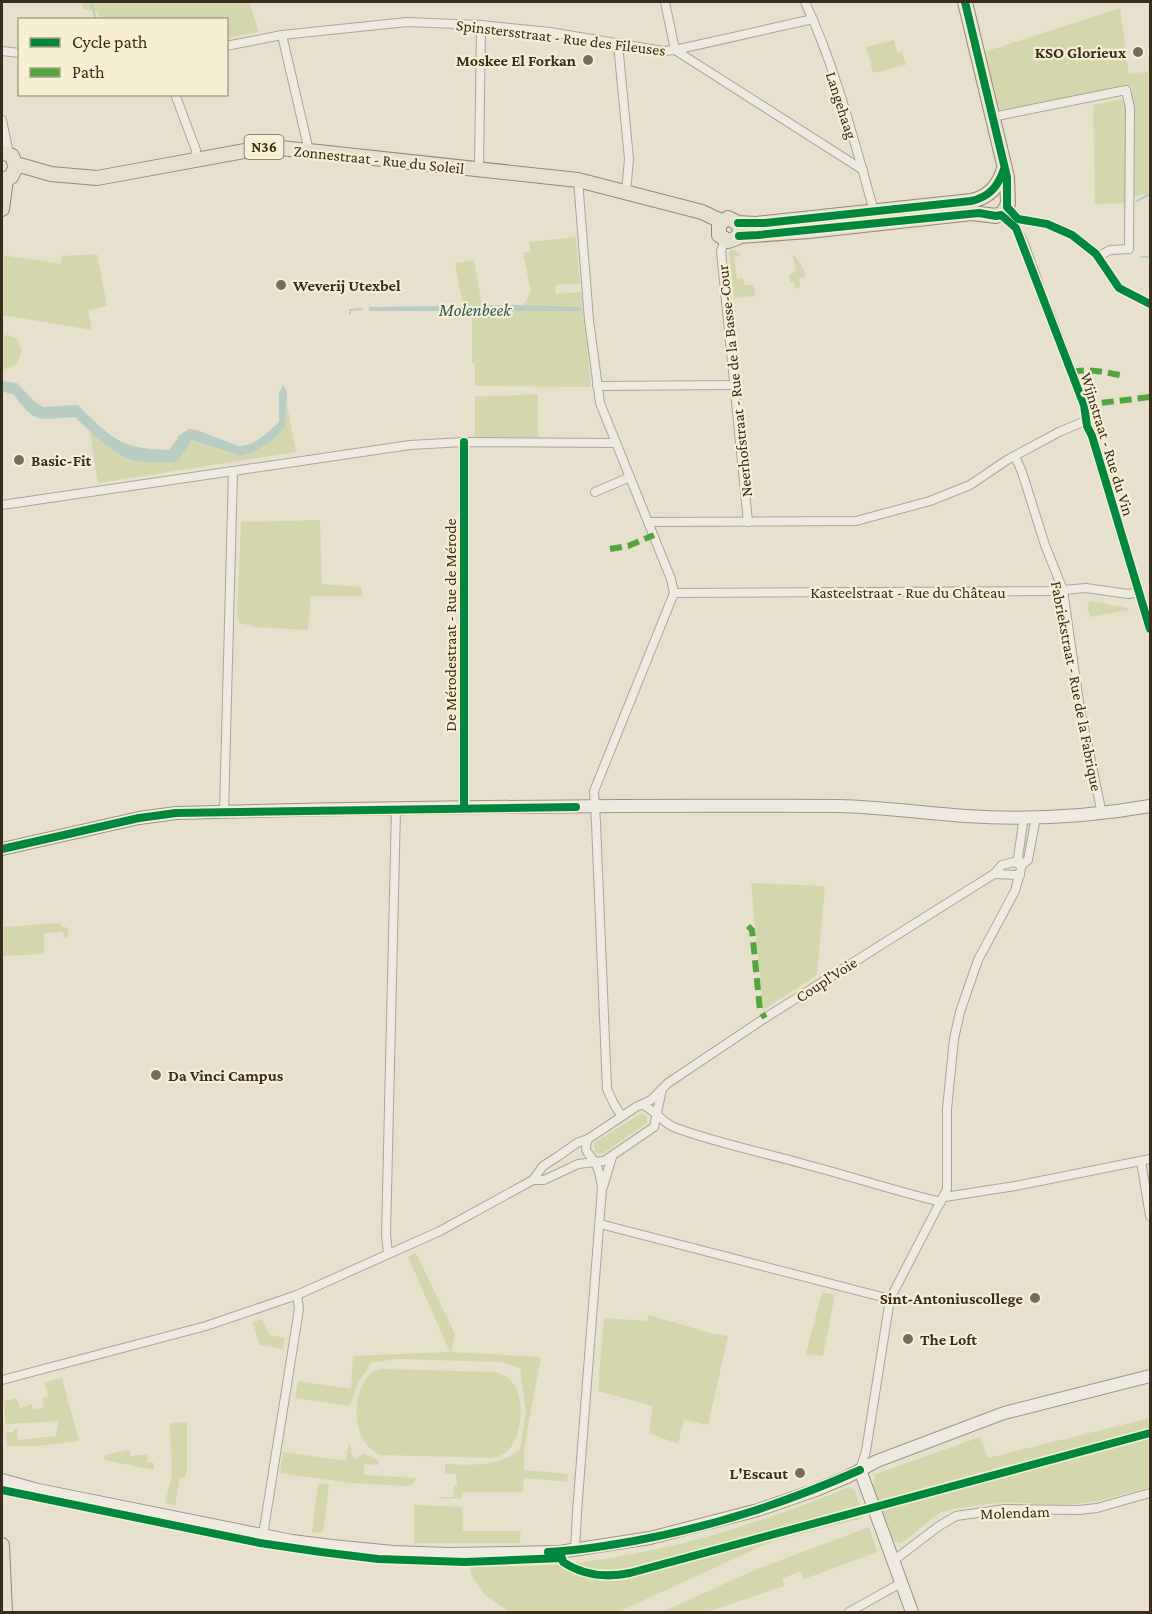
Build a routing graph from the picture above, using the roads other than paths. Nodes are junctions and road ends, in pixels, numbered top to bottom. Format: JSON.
{"nodes":[{"id":1,"x":665,"y":2,"type":"edge"},
{"id":2,"x":805,"y":2,"type":"edge"},
{"id":3,"x":965,"y":2,"type":"edge"},
{"id":4,"x":813,"y":19,"type":"junction"},
{"id":5,"x":481,"y":25,"type":"junction"},
{"id":6,"x":282,"y":35,"type":"junction"},
{"id":7,"x":618,"y":44,"type":"junction"},
{"id":8,"x":228,"y":46,"type":"edge"},
{"id":9,"x":675,"y":50,"type":"junction"},
{"id":10,"x":2,"y":51,"type":"edge"},
{"id":11,"x":18,"y":53,"type":"edge"},
{"id":12,"x":176,"y":96,"type":"edge"},
{"id":13,"x":992,"y":117,"type":"junction"},
{"id":14,"x":2,"y":120,"type":"edge"},
{"id":15,"x":309,"y":151,"type":"junction"},
{"id":16,"x":195,"y":159,"type":"junction"},
{"id":17,"x":7,"y":160,"type":"edge"},
{"id":18,"x":479,"y":169,"type":"junction"},
{"id":19,"x":1004,"y":169,"type":"junction"},
{"id":20,"x":862,"y":170,"type":"junction"},
{"id":21,"x":578,"y":180,"type":"junction"},
{"id":22,"x":626,"y":192,"type":"junction"},
{"id":23,"x":988,"y":195,"type":"junction"},
{"id":24,"x":2,"y":209,"type":"edge"},
{"id":25,"x":1001,"y":209,"type":"junction"},
{"id":26,"x":875,"y":217,"type":"junction"},
{"id":27,"x":721,"y":221,"type":"junction"},
{"id":28,"x":739,"y":229,"type":"junction"},
{"id":29,"x":725,"y":240,"type":"junction"},
{"id":30,"x":1098,"y":257,"type":"junction"},
{"id":31,"x":1150,"y":304,"type":"edge"},
{"id":32,"x":735,"y":385,"type":"junction"},
{"id":33,"x":597,"y":386,"type":"junction"},
{"id":34,"x":1085,"y":421,"type":"junction"},
{"id":35,"x":464,"y":442,"type":"junction"},
{"id":36,"x":616,"y":443,"type":"junction"},
{"id":37,"x":1016,"y":456,"type":"junction"},
{"id":38,"x":234,"y":471,"type":"junction"},
{"id":39,"x":630,"y":477,"type":"junction"},
{"id":40,"x":596,"y":492,"type":"dead end"},
{"id":41,"x":2,"y":505,"type":"edge"},
{"id":42,"x":648,"y":522,"type":"junction"},
{"id":43,"x":748,"y":522,"type":"junction"},
{"id":44,"x":1138,"y":588,"type":"junction"},
{"id":45,"x":1063,"y":590,"type":"junction"},
{"id":46,"x":674,"y":593,"type":"junction"},
{"id":47,"x":1150,"y":629,"type":"edge"},
{"id":48,"x":1150,"y":806,"type":"edge"},
{"id":49,"x":594,"y":807,"type":"junction"},
{"id":50,"x":464,"y":808,"type":"junction"},
{"id":51,"x":396,"y":809,"type":"junction"},
{"id":52,"x":224,"y":812,"type":"junction"},
{"id":53,"x":1102,"y":814,"type":"junction"},
{"id":54,"x":1030,"y":817,"type":"junction"},
{"id":55,"x":2,"y":849,"type":"edge"},
{"id":56,"x":1022,"y":865,"type":"junction"},
{"id":57,"x":993,"y":874,"type":"junction"},
{"id":58,"x":1020,"y":875,"type":"junction"},
{"id":59,"x":662,"y":1089,"type":"junction"},
{"id":60,"x":642,"y":1106,"type":"junction"},
{"id":61,"x":621,"y":1115,"type":"junction"},
{"id":62,"x":656,"y":1116,"type":"junction"},
{"id":63,"x":588,"y":1139,"type":"junction"},
{"id":64,"x":613,"y":1156,"type":"junction"},
{"id":65,"x":1150,"y":1159,"type":"edge"},
{"id":66,"x":595,"y":1161,"type":"junction"},
{"id":67,"x":1141,"y":1161,"type":"junction"},
{"id":68,"x":533,"y":1180,"type":"junction"},
{"id":69,"x":602,"y":1188,"type":"junction"},
{"id":70,"x":943,"y":1199,"type":"junction"},
{"id":71,"x":1150,"y":1216,"type":"edge"},
{"id":72,"x":600,"y":1224,"type":"junction"},
{"id":73,"x":388,"y":1253,"type":"junction"},
{"id":74,"x":297,"y":1295,"type":"junction"},
{"id":75,"x":890,"y":1299,"type":"junction"},
{"id":76,"x":1150,"y":1376,"type":"edge"},
{"id":77,"x":2,"y":1380,"type":"edge"},
{"id":78,"x":860,"y":1470,"type":"junction"},
{"id":79,"x":2,"y":1480,"type":"edge"},
{"id":80,"x":1150,"y":1493,"type":"edge"},
{"id":81,"x":263,"y":1535,"type":"junction"},
{"id":82,"x":2,"y":1545,"type":"edge"},
{"id":83,"x":575,"y":1550,"type":"junction"},
{"id":84,"x":891,"y":1556,"type":"junction"},
{"id":85,"x":901,"y":1583,"type":"junction"},
{"id":86,"x":5,"y":1612,"type":"edge"},
{"id":87,"x":849,"y":1612,"type":"edge"},
{"id":88,"x":912,"y":1612,"type":"edge"}],
"edges":[{"from":1,"to":9,"type":"street"},
{"from":2,"to":4,"type":"street","name":"Langehaag"},
{"from":3,"to":13,"type":"main road"},
{"from":4,"to":9,"type":"street"},
{"from":4,"to":20,"type":"street","name":"Langehaag"},
{"from":5,"to":6,"type":"street","name":"Spinstersstraat - Rue des Fileuses"},
{"from":5,"to":7,"type":"street","name":"Spinstersstraat - Rue des Fileuses"},
{"from":5,"to":18,"type":"street"},
{"from":6,"to":8,"type":"street","name":"Spinstersstraat - Rue des Fileuses"},
{"from":6,"to":15,"type":"street"},
{"from":7,"to":9,"type":"street","name":"Spinstersstraat - Rue des Fileuses"},
{"from":7,"to":22,"type":"street"},
{"from":9,"to":20,"type":"street","name":"Spinstersstraat - Rue des Fileuses"},
{"from":10,"to":11,"type":"street"},
{"from":12,"to":16,"type":"street"},
{"from":13,"to":19,"type":"main road"},
{"from":13,"to":30,"type":"street"},
{"from":14,"to":17,"type":"street"},
{"from":15,"to":16,"type":"main road","name":"Zonnestraat - Rue du Soleil","number":"N36"},
{"from":15,"to":18,"type":"main road","name":"Zonnestraat - Rue du Soleil","number":"N36"},
{"from":16,"to":17,"type":"main road","name":"Zonnestraat - Rue du Soleil","number":"N36"},
{"from":17,"to":24,"type":"main road"},
{"from":18,"to":21,"type":"main road","name":"Zonnestraat - Rue du Soleil","number":"N36"},
{"from":19,"to":23,"type":"main road"},
{"from":19,"to":25,"type":"main road"},
{"from":20,"to":26,"type":"street","name":"Langehaag"},
{"from":21,"to":22,"type":"main road","name":"Zonnestraat - Rue du Soleil","number":"N36"},
{"from":21,"to":33,"type":"street"},
{"from":22,"to":27,"type":"main road","name":"Zonnestraat - Rue du Soleil","number":"N36"},
{"from":23,"to":25,"type":"main road"},
{"from":23,"to":25,"type":"main road"},
{"from":23,"to":26,"type":"main road","number":"N36"},
{"from":25,"to":26,"type":"main road","number":"N36"},
{"from":25,"to":30,"type":"street"},
{"from":25,"to":34,"type":"street","name":"Wijnstraat - Rue du Vin"},
{"from":26,"to":28,"type":"main road","number":"N36"},
{"from":27,"to":28,"type":"main road","number":"N36"},
{"from":27,"to":29,"type":"main road"},
{"from":28,"to":29,"type":"main road","number":"N36"},
{"from":29,"to":32,"type":"street","name":"Neerhofstraat - Rue de la Basse-Cour"},
{"from":30,"to":31,"type":"street"},
{"from":32,"to":33,"type":"street"},
{"from":32,"to":43,"type":"street","name":"Neerhofstraat - Rue de la Basse-Cour"},
{"from":33,"to":36,"type":"street"},
{"from":34,"to":37,"type":"street"},
{"from":34,"to":44,"type":"street","name":"Wijnstraat - Rue du Vin"},
{"from":35,"to":36,"type":"street"},
{"from":35,"to":38,"type":"street"},
{"from":35,"to":50,"type":"street","name":"De Mérodestraat - Rue de Mérode"},
{"from":36,"to":39,"type":"street"},
{"from":37,"to":43,"type":"street"},
{"from":37,"to":45,"type":"street","name":"Fabriekstraat - Rue de la Fabrique"},
{"from":38,"to":41,"type":"street"},
{"from":38,"to":52,"type":"street"},
{"from":39,"to":40,"type":"street"},
{"from":39,"to":42,"type":"street"},
{"from":42,"to":43,"type":"street"},
{"from":42,"to":46,"type":"street"},
{"from":44,"to":45,"type":"street","name":"Kasteelstraat - Rue du Château"},
{"from":44,"to":47,"type":"street","name":"Wijnstraat - Rue du Vin"},
{"from":45,"to":46,"type":"street","name":"Kasteelstraat - Rue du Château"},
{"from":45,"to":53,"type":"street","name":"Fabriekstraat - Rue de la Fabrique"},
{"from":46,"to":49,"type":"street"},
{"from":48,"to":53,"type":"street"},
{"from":49,"to":50,"type":"street"},
{"from":49,"to":54,"type":"street"},
{"from":49,"to":61,"type":"street"},
{"from":50,"to":51,"type":"street"},
{"from":51,"to":52,"type":"street"},
{"from":51,"to":73,"type":"street"},
{"from":52,"to":55,"type":"street"},
{"from":53,"to":54,"type":"street"},
{"from":54,"to":56,"type":"street"},
{"from":56,"to":57,"type":"street","name":"Coupl'Voie"},
{"from":56,"to":58,"type":"street"},
{"from":57,"to":58,"type":"street"},
{"from":57,"to":59,"type":"street","name":"Coupl'Voie"},
{"from":58,"to":70,"type":"street"},
{"from":59,"to":60,"type":"street","name":"Coupl'Voie"},
{"from":59,"to":62,"type":"street"},
{"from":60,"to":61,"type":"street","name":"Coupl'Voie"},
{"from":60,"to":62,"type":"street"},
{"from":61,"to":63,"type":"street","name":"Coupl'Voie"},
{"from":62,"to":64,"type":"street"},
{"from":62,"to":70,"type":"street"},
{"from":63,"to":66,"type":"street"},
{"from":63,"to":68,"type":"street","name":"Coupl'Voie"},
{"from":64,"to":66,"type":"street"},
{"from":64,"to":69,"type":"street"},
{"from":65,"to":67,"type":"street"},
{"from":66,"to":68,"type":"street"},
{"from":66,"to":69,"type":"street"},
{"from":67,"to":70,"type":"street"},
{"from":67,"to":71,"type":"street"},
{"from":68,"to":73,"type":"street"},
{"from":69,"to":72,"type":"street"},
{"from":70,"to":75,"type":"street"},
{"from":72,"to":75,"type":"street"},
{"from":72,"to":83,"type":"street"},
{"from":73,"to":74,"type":"street"},
{"from":74,"to":77,"type":"street"},
{"from":74,"to":81,"type":"street"},
{"from":75,"to":78,"type":"street"},
{"from":76,"to":78,"type":"street"},
{"from":78,"to":83,"type":"street"},
{"from":78,"to":84,"type":"street"},
{"from":79,"to":81,"type":"street"},
{"from":80,"to":84,"type":"street","name":"Molendam"},
{"from":81,"to":83,"type":"street"},
{"from":82,"to":86,"type":"main road"},
{"from":84,"to":85,"type":"street"},
{"from":85,"to":87,"type":"street"},
{"from":85,"to":88,"type":"street"}]}
